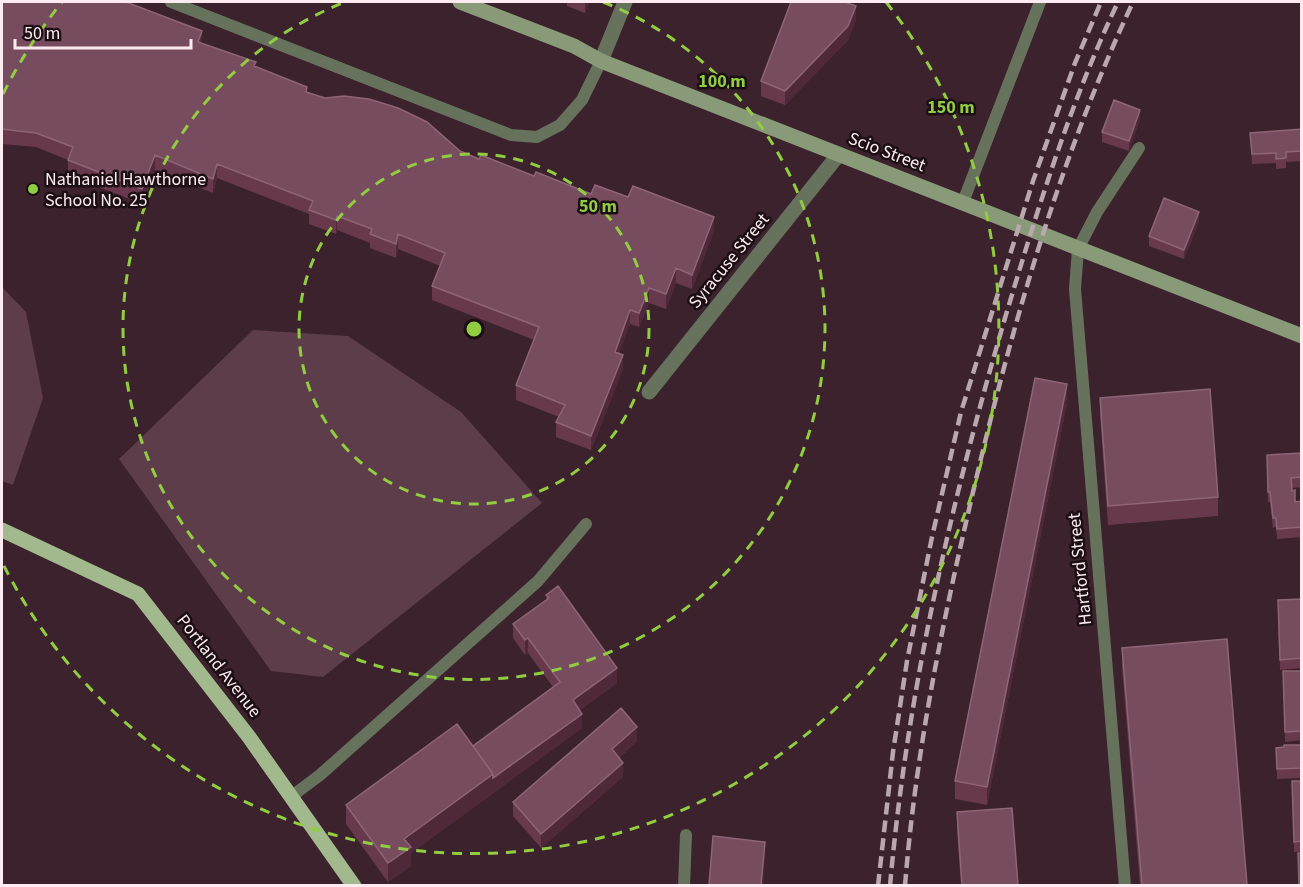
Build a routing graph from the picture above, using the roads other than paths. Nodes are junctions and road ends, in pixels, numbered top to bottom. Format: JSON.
{"nodes":[{"id":1,"x":171,"y":2,"type":"edge"},
{"id":2,"x":460,"y":2,"type":"edge"},
{"id":3,"x":626,"y":2,"type":"edge"},
{"id":4,"x":1040,"y":2,"type":"edge"},
{"id":5,"x":601,"y":61,"type":"junction"},
{"id":6,"x":1139,"y":148,"type":"dead end"},
{"id":7,"x":839,"y":154,"type":"junction"},
{"id":8,"x":963,"y":202,"type":"junction"},
{"id":9,"x":1078,"y":249,"type":"junction"},
{"id":10,"x":1302,"y":336,"type":"edge"},
{"id":11,"x":649,"y":392,"type":"dead end"},
{"id":12,"x":586,"y":524,"type":"dead end"},
{"id":13,"x":2,"y":530,"type":"edge"},
{"id":14,"x":292,"y":796,"type":"junction"},
{"id":15,"x":686,"y":835,"type":"dead end"},
{"id":16,"x":354,"y":885,"type":"edge"},
{"id":17,"x":684,"y":885,"type":"edge"},
{"id":18,"x":1125,"y":885,"type":"edge"}],
"edges":[{"from":1,"to":5,"type":"lane"},
{"from":2,"to":5,"type":"street","name":"Scio Street"},
{"from":3,"to":5,"type":"street"},
{"from":4,"to":8,"type":"lane"},
{"from":5,"to":7,"type":"street","name":"Scio Street"},
{"from":6,"to":9,"type":"lane"},
{"from":7,"to":8,"type":"street","name":"Scio Street"},
{"from":7,"to":11,"type":"street","name":"Syracuse Street"},
{"from":8,"to":9,"type":"street","name":"Scio Street"},
{"from":9,"to":10,"type":"street","name":"Scio Street"},
{"from":9,"to":18,"type":"lane","name":"Hartford Street"},
{"from":12,"to":14,"type":"lane"},
{"from":13,"to":14,"type":"main road","name":"Portland Avenue"},
{"from":14,"to":16,"type":"main road","name":"Portland Avenue"},
{"from":15,"to":17,"type":"lane"}]}
